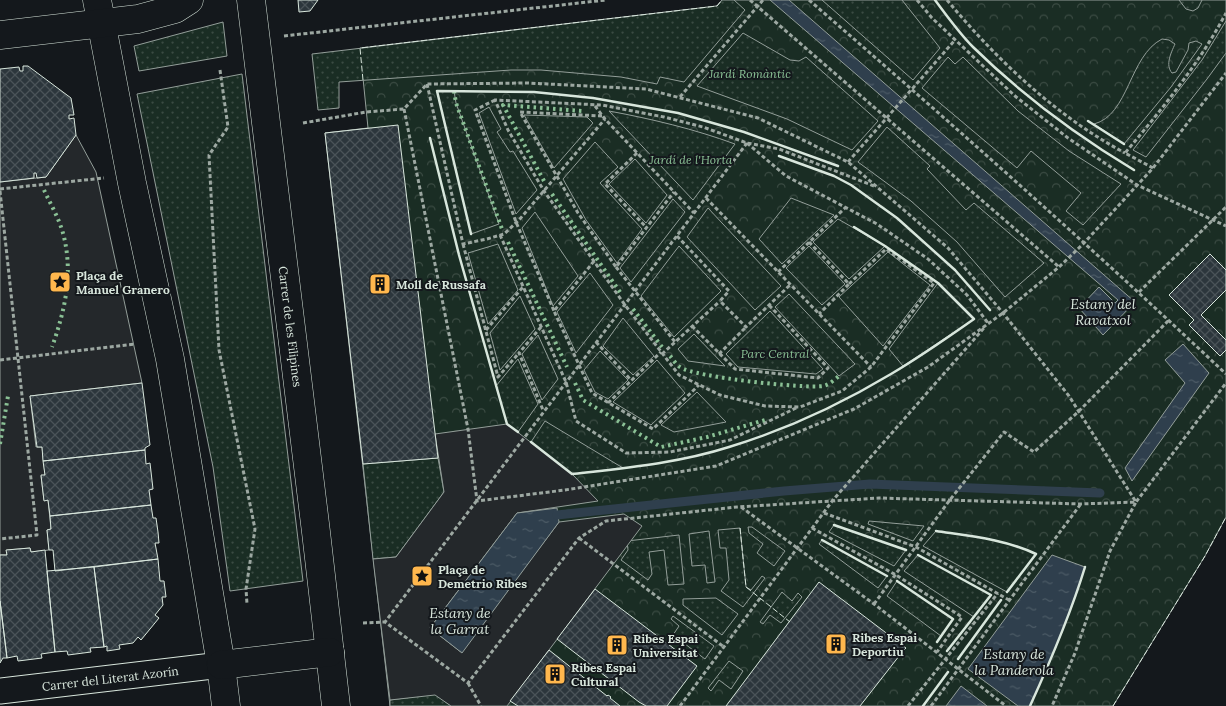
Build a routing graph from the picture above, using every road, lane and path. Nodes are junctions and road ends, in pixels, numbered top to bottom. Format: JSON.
{"nodes":[{"id":1,"x":189,"y":0,"type":"edge"},
{"id":2,"x":251,"y":0,"type":"edge"},
{"id":3,"x":606,"y":0,"type":"edge"},
{"id":4,"x":750,"y":0,"type":"edge"},
{"id":5,"x":763,"y":0,"type":"edge"},
{"id":6,"x":809,"y":0,"type":"edge"},
{"id":7,"x":917,"y":0,"type":"edge"},
{"id":8,"x":947,"y":0,"type":"edge"},
{"id":9,"x":757,"y":6,"type":"junction"},
{"id":10,"x":99,"y":12,"type":"edge"},
{"id":11,"x":1226,"y":13,"type":"edge"},
{"id":12,"x":0,"y":35,"type":"edge"},
{"id":13,"x":256,"y":40,"type":"junction"},
{"id":14,"x":956,"y":40,"type":"junction"},
{"id":15,"x":220,"y":70,"type":"dead end"},
{"id":16,"x":1226,"y":73,"type":"edge"},
{"id":17,"x":427,"y":84,"type":"junction"},
{"id":18,"x":912,"y":89,"type":"junction"},
{"id":19,"x":680,"y":97,"type":"junction"},
{"id":20,"x":496,"y":100,"type":"junction"},
{"id":21,"x":594,"y":105,"type":"junction"},
{"id":22,"x":404,"y":109,"type":"junction"},
{"id":23,"x":604,"y":117,"type":"junction"},
{"id":24,"x":887,"y":118,"type":"junction"},
{"id":25,"x":303,"y":123,"type":"dead end"},
{"id":26,"x":747,"y":143,"type":"junction"},
{"id":27,"x":637,"y":153,"type":"junction"},
{"id":28,"x":1125,"y":153,"type":"junction"},
{"id":29,"x":848,"y":162,"type":"junction"},
{"id":30,"x":1153,"y":168,"type":"junction"},
{"id":31,"x":557,"y":176,"type":"junction"},
{"id":32,"x":105,"y":178,"type":"dead end"},
{"id":33,"x":1137,"y":185,"type":"junction"},
{"id":34,"x":877,"y":187,"type":"junction"},
{"id":35,"x":0,"y":190,"type":"edge"},
{"id":36,"x":544,"y":191,"type":"junction"},
{"id":37,"x":674,"y":192,"type":"junction"},
{"id":38,"x":706,"y":198,"type":"junction"},
{"id":39,"x":846,"y":207,"type":"junction"},
{"id":40,"x":1226,"y":208,"type":"edge"},
{"id":41,"x":694,"y":213,"type":"junction"},
{"id":42,"x":1212,"y":221,"type":"junction"},
{"id":43,"x":516,"y":222,"type":"junction"},
{"id":44,"x":1226,"y":226,"type":"edge"},
{"id":45,"x":646,"y":228,"type":"junction"},
{"id":46,"x":500,"y":235,"type":"junction"},
{"id":47,"x":677,"y":236,"type":"junction"},
{"id":48,"x":809,"y":242,"type":"junction"},
{"id":49,"x":1084,"y":243,"type":"junction"},
{"id":50,"x":463,"y":244,"type":"junction"},
{"id":51,"x":594,"y":261,"type":"junction"},
{"id":52,"x":616,"y":267,"type":"junction"},
{"id":53,"x":1058,"y":267,"type":"junction"},
{"id":54,"x":778,"y":272,"type":"junction"},
{"id":55,"x":849,"y":284,"type":"junction"},
{"id":56,"x":790,"y":285,"type":"junction"},
{"id":57,"x":523,"y":287,"type":"junction"},
{"id":58,"x":635,"y":291,"type":"junction"},
{"id":59,"x":1139,"y":292,"type":"junction"},
{"id":60,"x":720,"y":301,"type":"junction"},
{"id":61,"x":624,"y":305,"type":"junction"},
{"id":62,"x":769,"y":305,"type":"junction"},
{"id":63,"x":554,"y":311,"type":"junction"},
{"id":64,"x":1003,"y":313,"type":"junction"},
{"id":65,"x":819,"y":314,"type":"junction"},
{"id":66,"x":1169,"y":320,"type":"junction"},
{"id":67,"x":988,"y":324,"type":"junction"},
{"id":68,"x":692,"y":326,"type":"junction"},
{"id":69,"x":541,"y":327,"type":"junction"},
{"id":70,"x":746,"y":327,"type":"junction"},
{"id":71,"x":486,"y":331,"type":"junction"},
{"id":72,"x":596,"y":342,"type":"junction"},
{"id":73,"x":675,"y":342,"type":"junction"},
{"id":74,"x":135,"y":344,"type":"dead end"},
{"id":75,"x":519,"y":353,"type":"junction"},
{"id":76,"x":662,"y":353,"type":"junction"},
{"id":77,"x":719,"y":354,"type":"junction"},
{"id":78,"x":18,"y":358,"type":"junction"},
{"id":79,"x":0,"y":360,"type":"edge"},
{"id":80,"x":579,"y":365,"type":"junction"},
{"id":81,"x":871,"y":367,"type":"junction"},
{"id":82,"x":1226,"y":374,"type":"edge"},
{"id":83,"x":631,"y":380,"type":"junction"},
{"id":84,"x":566,"y":382,"type":"junction"},
{"id":85,"x":1226,"y":383,"type":"edge"},
{"id":86,"x":699,"y":385,"type":"junction"},
{"id":87,"x":608,"y":403,"type":"junction"},
{"id":88,"x":800,"y":406,"type":"junction"},
{"id":89,"x":544,"y":411,"type":"junction"},
{"id":90,"x":1079,"y":411,"type":"junction"},
{"id":91,"x":833,"y":500,"type":"junction"},
{"id":92,"x":477,"y":501,"type":"junction"},
{"id":93,"x":949,"y":501,"type":"junction"},
{"id":94,"x":1136,"y":502,"type":"junction"},
{"id":95,"x":1080,"y":504,"type":"junction"},
{"id":96,"x":740,"y":506,"type":"junction"},
{"id":97,"x":824,"y":513,"type":"junction"},
{"id":98,"x":812,"y":528,"type":"junction"},
{"id":99,"x":579,"y":538,"type":"junction"},
{"id":100,"x":0,"y":539,"type":"edge"},
{"id":101,"x":916,"y":548,"type":"junction"},
{"id":102,"x":797,"y":549,"type":"junction"},
{"id":103,"x":896,"y":575,"type":"junction"},
{"id":104,"x":998,"y":593,"type":"junction"},
{"id":105,"x":1009,"y":600,"type":"junction"},
{"id":106,"x":247,"y":604,"type":"dead end"},
{"id":107,"x":874,"y":604,"type":"junction"},
{"id":108,"x":385,"y":622,"type":"junction"},
{"id":109,"x":364,"y":623,"type":"dead end"},
{"id":110,"x":724,"y":647,"type":"junction"},
{"id":111,"x":330,"y":652,"type":"junction"},
{"id":112,"x":936,"y":652,"type":"junction"},
{"id":113,"x":946,"y":659,"type":"junction"},
{"id":114,"x":221,"y":665,"type":"junction"},
{"id":115,"x":958,"y":669,"type":"junction"},
{"id":116,"x":468,"y":683,"type":"junction"},
{"id":117,"x":0,"y":691,"type":"edge"},
{"id":118,"x":226,"y":706,"type":"edge"},
{"id":119,"x":336,"y":706,"type":"edge"},
{"id":120,"x":481,"y":706,"type":"edge"},
{"id":121,"x":680,"y":706,"type":"edge"},
{"id":122,"x":908,"y":706,"type":"edge"},
{"id":123,"x":931,"y":706,"type":"edge"},
{"id":124,"x":1006,"y":706,"type":"edge"},
{"id":125,"x":1052,"y":706,"type":"edge"}],
"edges":[{"from":1,"to":10,"type":"main road"},
{"from":2,"to":13,"type":"main road","name":"Carrer de les Filipines"},
{"from":3,"to":13,"type":"path"},
{"from":4,"to":9,"type":"path"},
{"from":5,"to":9,"type":"path"},
{"from":6,"to":18,"type":"path"},
{"from":7,"to":14,"type":"path"},
{"from":8,"to":28,"type":"path"},
{"from":9,"to":19,"type":"path"},
{"from":9,"to":24,"type":"path"},
{"from":10,"to":12,"type":"main road"},
{"from":10,"to":114,"type":"main road"},
{"from":11,"to":28,"type":"path"},
{"from":13,"to":111,"type":"main road","name":"Carrer de les Filipines"},
{"from":14,"to":18,"type":"path"},
{"from":14,"to":33,"type":"path"},
{"from":15,"to":106,"type":"path"},
{"from":16,"to":30,"type":"path"},
{"from":17,"to":19,"type":"path"},
{"from":17,"to":22,"type":"path"},
{"from":17,"to":50,"type":"path"},
{"from":18,"to":24,"type":"path"},
{"from":18,"to":49,"type":"path"},
{"from":19,"to":29,"type":"path"},
{"from":20,"to":21,"type":"path"},
{"from":20,"to":36,"type":"path"},
{"from":20,"to":43,"type":"path"},
{"from":21,"to":23,"type":"path"},
{"from":21,"to":26,"type":"path"},
{"from":22,"to":25,"type":"path"},
{"from":22,"to":92,"type":"path"},
{"from":23,"to":27,"type":"path"},
{"from":23,"to":31,"type":"path"},
{"from":23,"to":31,"type":"path"},
{"from":24,"to":29,"type":"path"},
{"from":24,"to":53,"type":"path"},
{"from":26,"to":34,"type":"path"},
{"from":26,"to":38,"type":"path"},
{"from":26,"to":39,"type":"path"},
{"from":27,"to":37,"type":"path"},
{"from":27,"to":45,"type":"path"},
{"from":28,"to":30,"type":"path"},
{"from":29,"to":34,"type":"path"},
{"from":30,"to":33,"type":"path"},
{"from":31,"to":36,"type":"path"},
{"from":31,"to":52,"type":"path"},
{"from":32,"to":35,"type":"path"},
{"from":33,"to":42,"type":"path"},
{"from":33,"to":49,"type":"path"},
{"from":34,"to":64,"type":"path"},
{"from":35,"to":78,"type":"path"},
{"from":36,"to":43,"type":"path"},
{"from":36,"to":51,"type":"path"},
{"from":37,"to":41,"type":"path"},
{"from":37,"to":45,"type":"path"},
{"from":38,"to":41,"type":"path"},
{"from":38,"to":54,"type":"path"},
{"from":39,"to":48,"type":"path"},
{"from":39,"to":67,"type":"path"},
{"from":40,"to":42,"type":"path"},
{"from":41,"to":47,"type":"path"},
{"from":42,"to":44,"type":"path"},
{"from":42,"to":59,"type":"path"},
{"from":43,"to":46,"type":"path"},
{"from":43,"to":63,"type":"path"},
{"from":45,"to":52,"type":"path"},
{"from":46,"to":50,"type":"path"},
{"from":46,"to":57,"type":"path"},
{"from":47,"to":58,"type":"path"},
{"from":47,"to":60,"type":"path"},
{"from":48,"to":54,"type":"path"},
{"from":48,"to":55,"type":"path"},
{"from":49,"to":53,"type":"path"},
{"from":49,"to":59,"type":"path"},
{"from":50,"to":71,"type":"path"},
{"from":51,"to":61,"type":"path"},
{"from":51,"to":63,"type":"path"},
{"from":52,"to":58,"type":"path"},
{"from":53,"to":64,"type":"path"},
{"from":54,"to":56,"type":"path"},
{"from":55,"to":65,"type":"path"},
{"from":55,"to":81,"type":"path"},
{"from":56,"to":62,"type":"path"},
{"from":56,"to":65,"type":"path"},
{"from":57,"to":69,"type":"path"},
{"from":57,"to":71,"type":"path"},
{"from":58,"to":61,"type":"path"},
{"from":58,"to":73,"type":"path"},
{"from":59,"to":66,"type":"path"},
{"from":60,"to":68,"type":"path"},
{"from":60,"to":70,"type":"path"},
{"from":61,"to":72,"type":"path"},
{"from":61,"to":76,"type":"path"},
{"from":62,"to":70,"type":"path"},
{"from":62,"to":77,"type":"path"},
{"from":63,"to":80,"type":"path"},
{"from":64,"to":67,"type":"path"},
{"from":64,"to":90,"type":"path"},
{"from":65,"to":81,"type":"path"},
{"from":66,"to":82,"type":"path"},
{"from":66,"to":90,"type":"path"},
{"from":67,"to":91,"type":"path"},
{"from":67,"to":92,"type":"path"},
{"from":68,"to":73,"type":"path"},
{"from":68,"to":77,"type":"path"},
{"from":69,"to":75,"type":"path"},
{"from":69,"to":84,"type":"path"},
{"from":70,"to":77,"type":"path"},
{"from":71,"to":75,"type":"path"},
{"from":72,"to":80,"type":"path"},
{"from":72,"to":83,"type":"path"},
{"from":73,"to":76,"type":"path"},
{"from":74,"to":78,"type":"path"},
{"from":75,"to":89,"type":"path"},
{"from":76,"to":83,"type":"path"},
{"from":76,"to":86,"type":"path"},
{"from":78,"to":79,"type":"path"},
{"from":78,"to":100,"type":"path"},
{"from":80,"to":84,"type":"path"},
{"from":80,"to":87,"type":"path"},
{"from":81,"to":88,"type":"path"},
{"from":83,"to":87,"type":"path"},
{"from":84,"to":88,"type":"path"},
{"from":84,"to":89,"type":"path"},
{"from":85,"to":94,"type":"path"},
{"from":86,"to":87,"type":"path"},
{"from":86,"to":88,"type":"path"},
{"from":89,"to":92,"type":"path"},
{"from":90,"to":93,"type":"path"},
{"from":90,"to":94,"type":"path"},
{"from":91,"to":93,"type":"path"},
{"from":91,"to":96,"type":"path"},
{"from":91,"to":97,"type":"path"},
{"from":92,"to":108,"type":"path"},
{"from":93,"to":95,"type":"path"},
{"from":93,"to":101,"type":"path"},
{"from":94,"to":95,"type":"path"},
{"from":94,"to":125,"type":"path"},
{"from":95,"to":105,"type":"path"},
{"from":96,"to":99,"type":"path"},
{"from":96,"to":102,"type":"path"},
{"from":97,"to":98,"type":"path"},
{"from":97,"to":101,"type":"path"},
{"from":98,"to":102,"type":"path"},
{"from":98,"to":103,"type":"path"},
{"from":99,"to":110,"type":"path"},
{"from":99,"to":116,"type":"path"},
{"from":101,"to":103,"type":"path"},
{"from":101,"to":104,"type":"path"},
{"from":102,"to":107,"type":"path"},
{"from":102,"to":110,"type":"path"},
{"from":103,"to":107,"type":"path"},
{"from":103,"to":112,"type":"path"},
{"from":104,"to":105,"type":"path"},
{"from":104,"to":113,"type":"path"},
{"from":105,"to":115,"type":"path"},
{"from":107,"to":112,"type":"path"},
{"from":108,"to":109,"type":"path"},
{"from":108,"to":116,"type":"path"},
{"from":110,"to":121,"type":"path"},
{"from":111,"to":114,"type":"main road"},
{"from":111,"to":119,"type":"main road","name":"Carrer de les Filipines"},
{"from":112,"to":113,"type":"path"},
{"from":113,"to":115,"type":"path"},
{"from":113,"to":122,"type":"path"},
{"from":114,"to":117,"type":"street","name":"Carrer del Literat Azorín"},
{"from":114,"to":118,"type":"main road"},
{"from":115,"to":123,"type":"path"},
{"from":115,"to":124,"type":"path"},
{"from":116,"to":120,"type":"path"}]}
